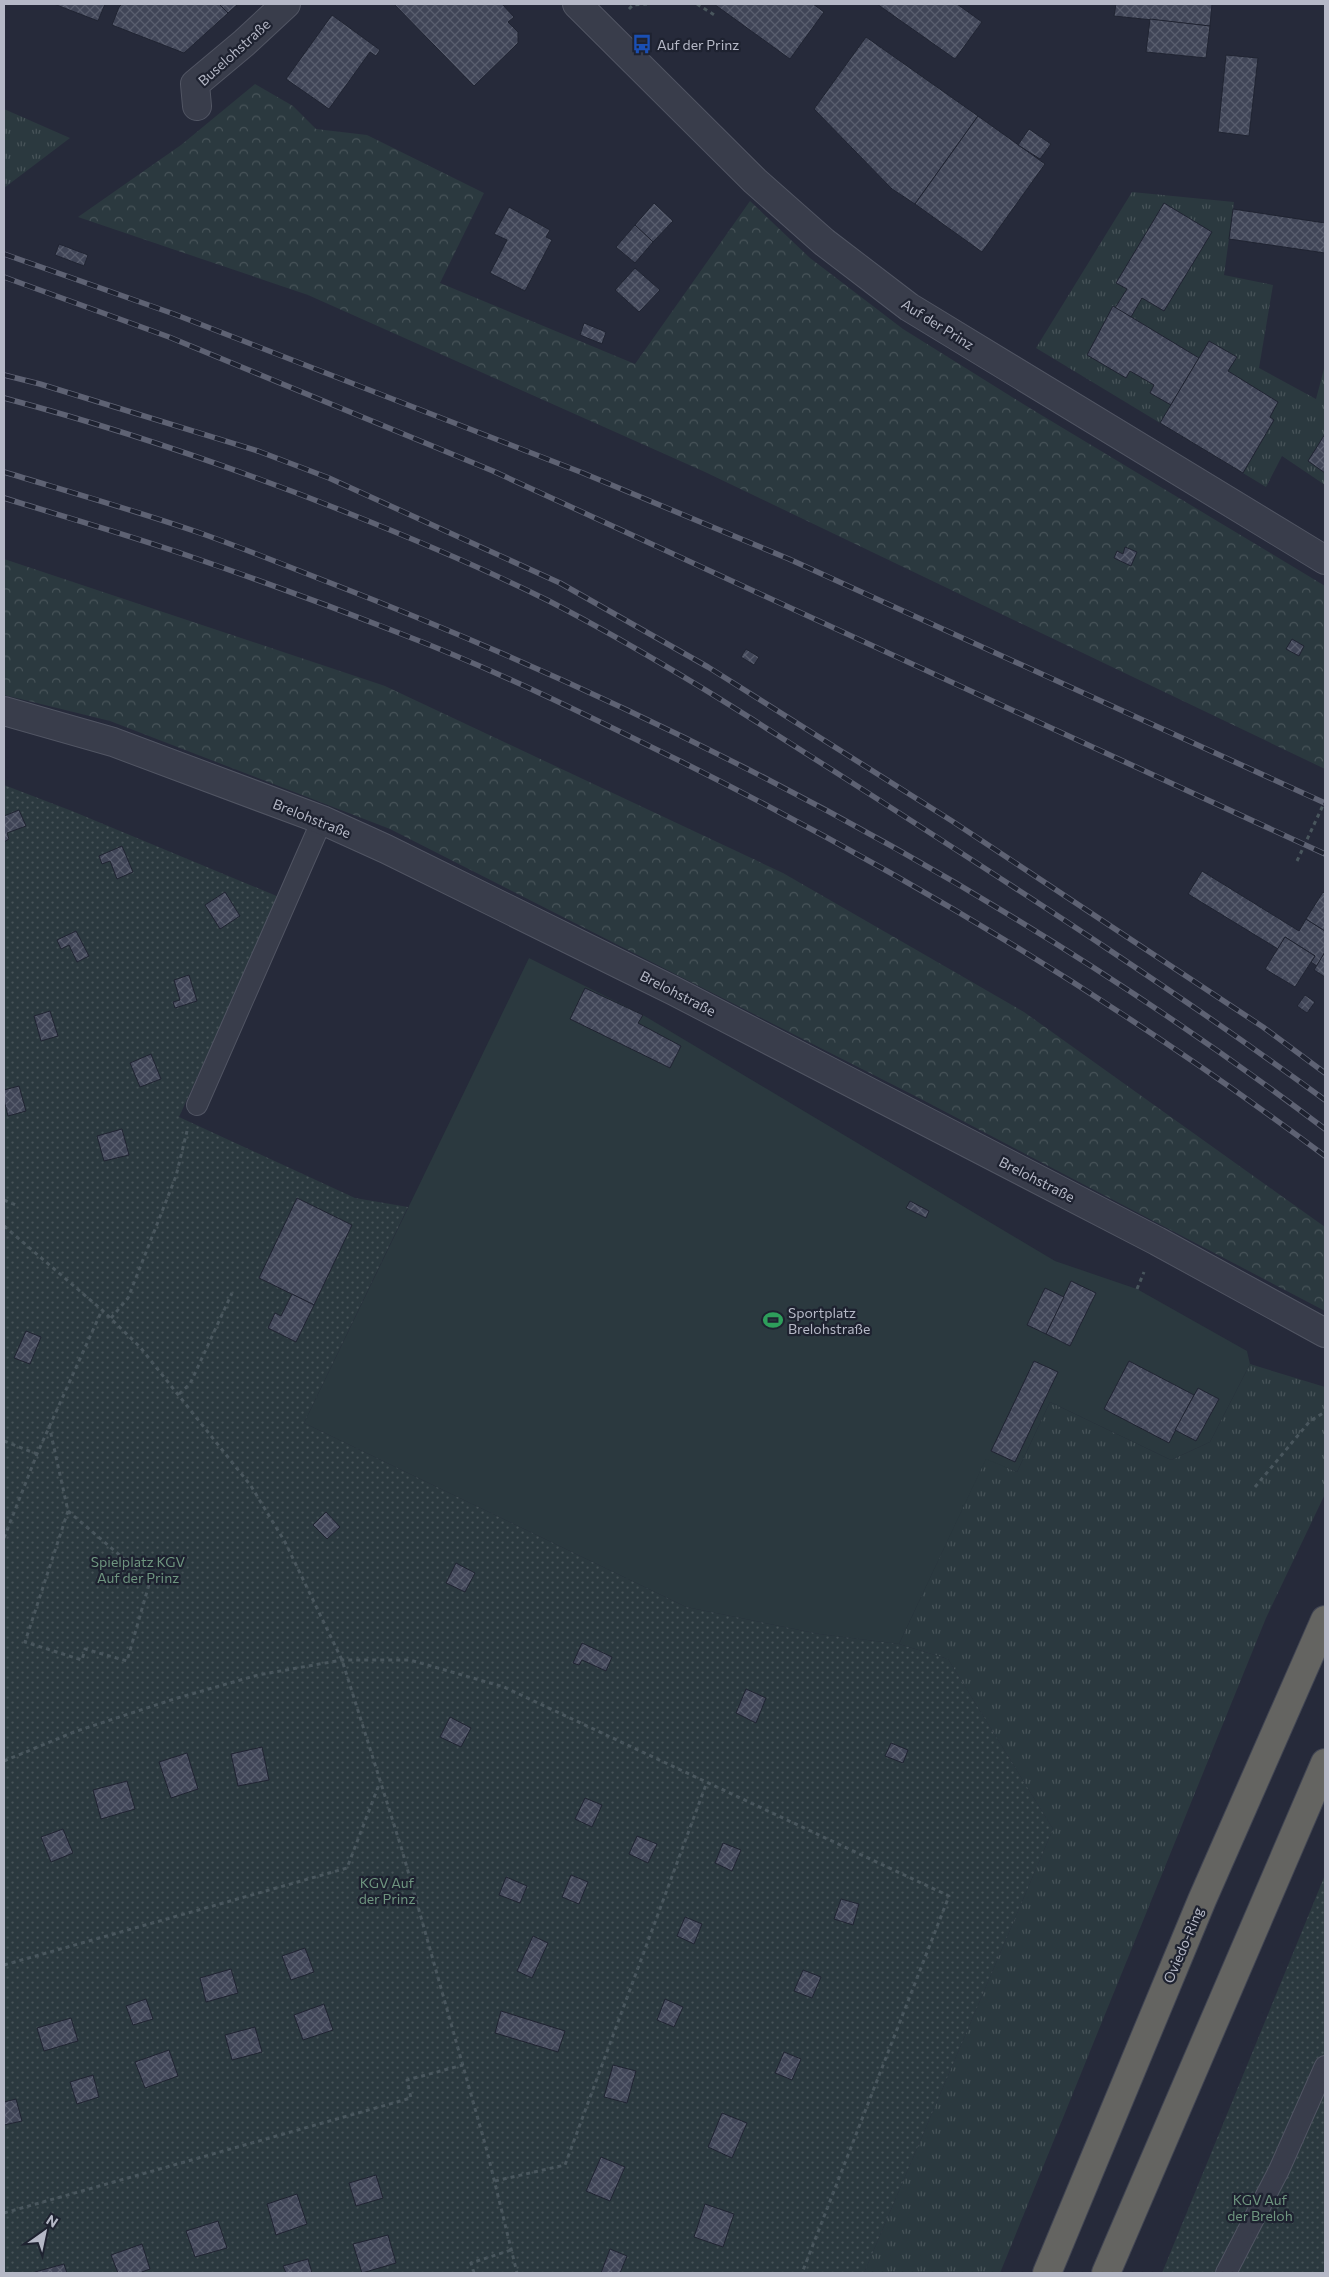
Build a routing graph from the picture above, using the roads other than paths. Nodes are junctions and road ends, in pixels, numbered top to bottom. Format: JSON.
{"nodes":[{"id":1,"x":286,"y":4,"type":"edge"},
{"id":2,"x":577,"y":4,"type":"edge"},
{"id":3,"x":197,"y":106,"type":"dead end"},
{"id":4,"x":1325,"y":560,"type":"edge"},
{"id":5,"x":4,"y":711,"type":"edge"},
{"id":6,"x":322,"y":820,"type":"junction"},
{"id":7,"x":197,"y":1105,"type":"road end"},
{"id":8,"x":1325,"y":1334,"type":"edge"},
{"id":9,"x":1325,"y":1620,"type":"edge"},
{"id":10,"x":1325,"y":1764,"type":"edge"},
{"id":11,"x":1325,"y":2066,"type":"edge"},
{"id":12,"x":1047,"y":2273,"type":"edge"},
{"id":13,"x":1106,"y":2273,"type":"edge"},
{"id":14,"x":1226,"y":2273,"type":"edge"}],
"edges":[{"from":1,"to":3,"type":"street","name":"Buselohstraße"},
{"from":2,"to":4,"type":"street","name":"Auf der Prinz"},
{"from":5,"to":6,"type":"street","name":"Brelohstraße"},
{"from":6,"to":7,"type":"lane"},
{"from":6,"to":8,"type":"street","name":"Brelohstraße"},
{"from":9,"to":12,"type":"highway","name":"Oviedo-Ring"},
{"from":10,"to":13,"type":"highway"},
{"from":11,"to":14,"type":"lane"}]}
